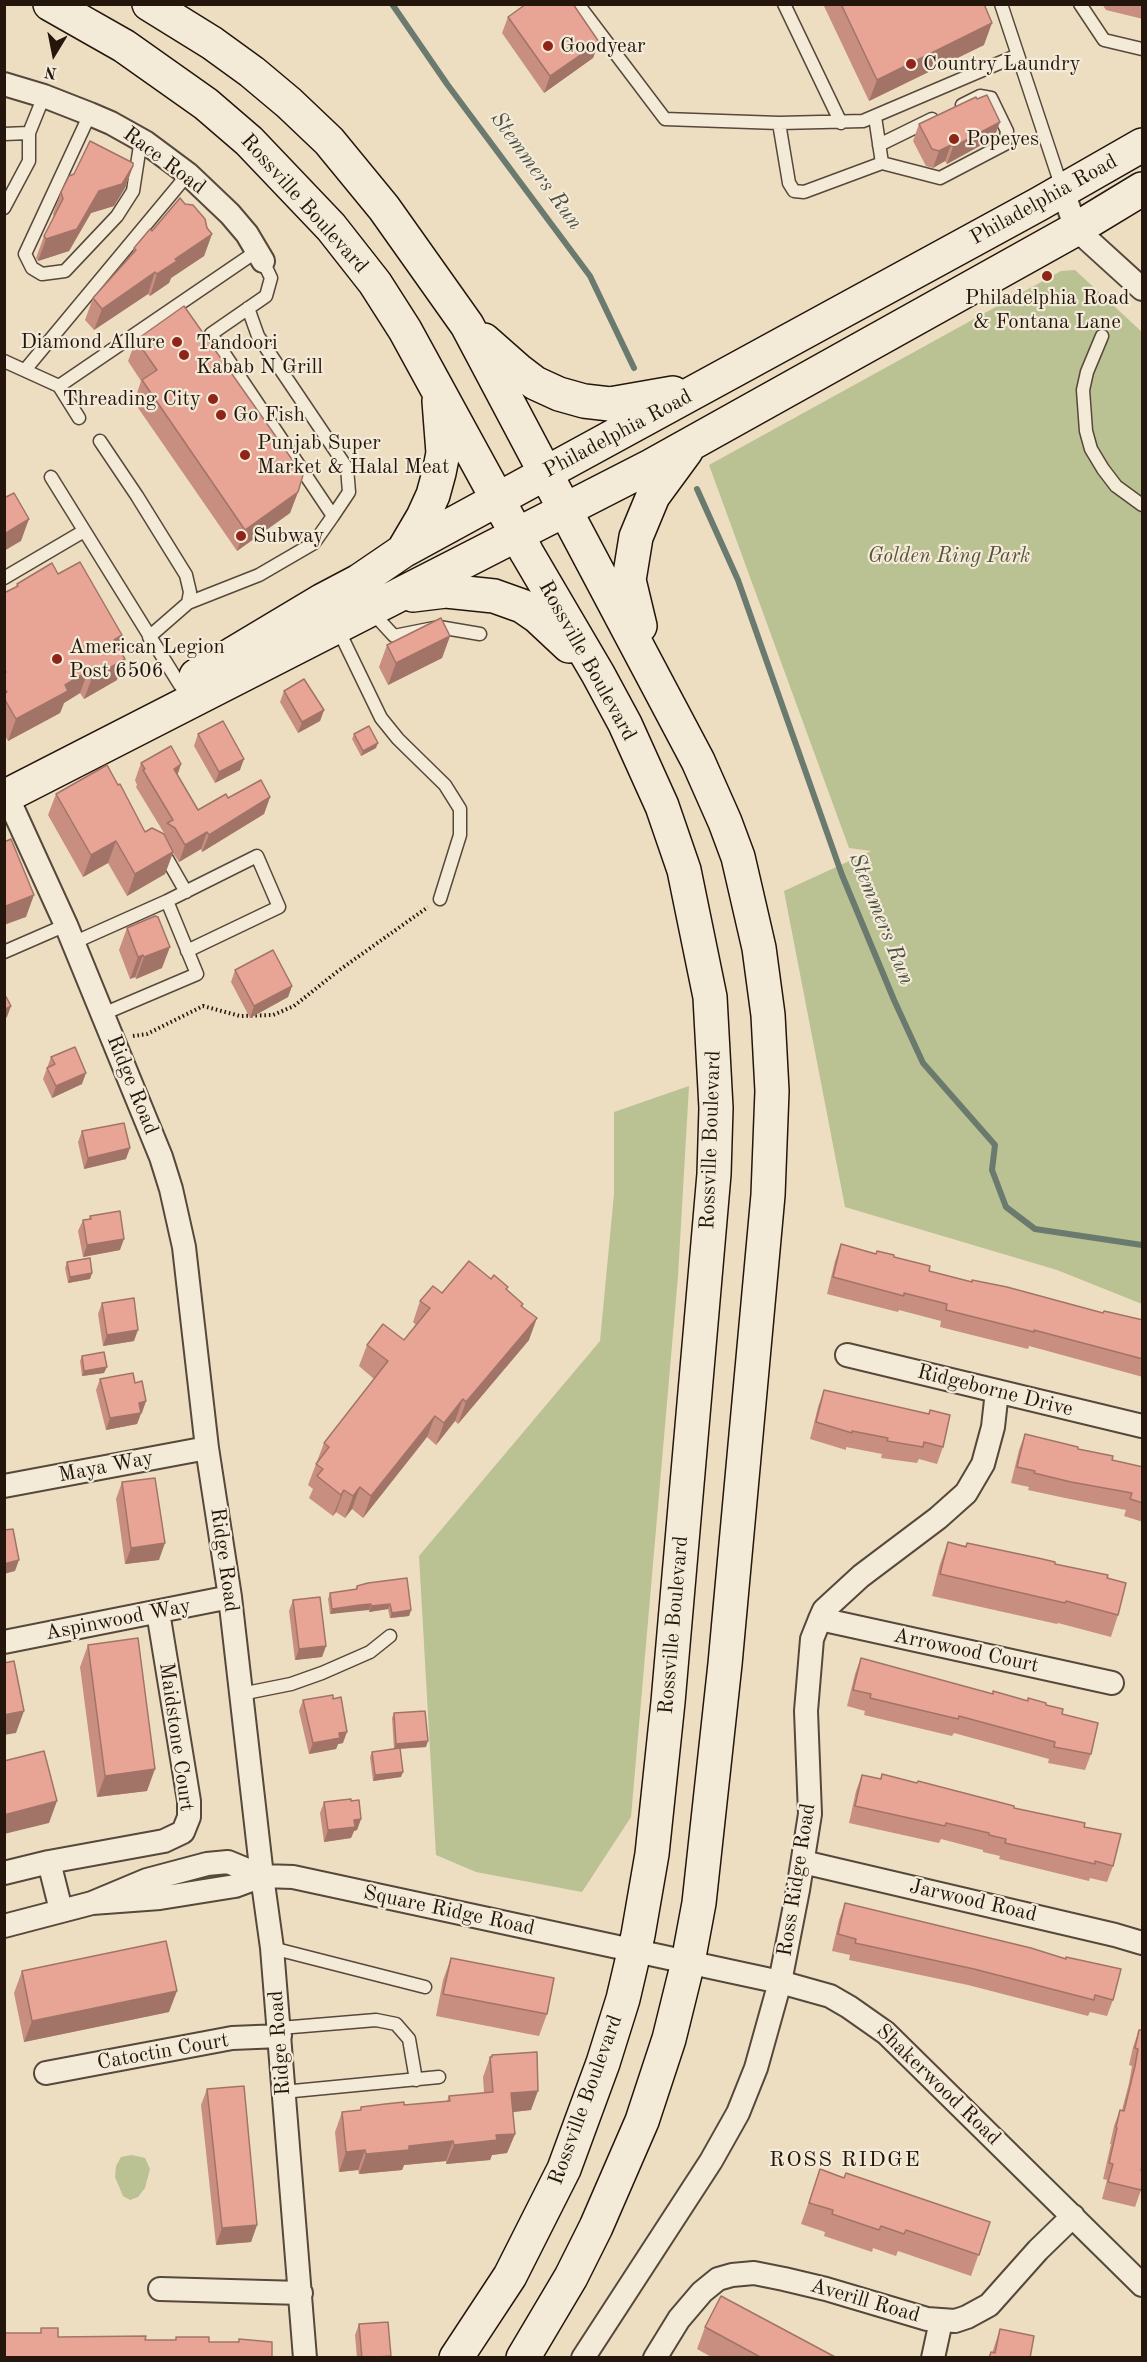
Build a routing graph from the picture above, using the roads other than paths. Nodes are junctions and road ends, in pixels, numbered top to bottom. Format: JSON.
{"nodes":[{"id":1,"x":50,"y":4,"type":"edge"},
{"id":2,"x":149,"y":4,"type":"edge"},
{"id":3,"x":578,"y":4,"type":"edge"},
{"id":4,"x":784,"y":4,"type":"edge"},
{"id":5,"x":1001,"y":4,"type":"edge"},
{"id":6,"x":1080,"y":4,"type":"edge"},
{"id":7,"x":1143,"y":49,"type":"edge"},
{"id":8,"x":1018,"y":55,"type":"junction"},
{"id":9,"x":4,"y":84,"type":"edge"},
{"id":10,"x":45,"y":96,"type":"junction"},
{"id":11,"x":90,"y":114,"type":"junction"},
{"id":12,"x":875,"y":117,"type":"junction"},
{"id":13,"x":779,"y":123,"type":"junction"},
{"id":14,"x":841,"y":123,"type":"junction"},
{"id":15,"x":29,"y":133,"type":"junction"},
{"id":16,"x":4,"y":134,"type":"edge"},
{"id":17,"x":141,"y":139,"type":"junction"},
{"id":18,"x":879,"y":145,"type":"junction"},
{"id":19,"x":1143,"y":145,"type":"edge"},
{"id":20,"x":882,"y":163,"type":"junction"},
{"id":21,"x":188,"y":174,"type":"junction"},
{"id":22,"x":1143,"y":189,"type":"edge"},
{"id":23,"x":1063,"y":190,"type":"junction"},
{"id":24,"x":4,"y":208,"type":"edge"},
{"id":25,"x":1076,"y":229,"type":"junction"},
{"id":26,"x":260,"y":256,"type":"junction"},
{"id":27,"x":1143,"y":289,"type":"edge"},
{"id":28,"x":248,"y":308,"type":"junction"},
{"id":29,"x":467,"y":325,"type":"junction"},
{"id":30,"x":1102,"y":336,"type":"dead end"},
{"id":31,"x":4,"y":361,"type":"edge"},
{"id":32,"x":25,"y":370,"type":"junction"},
{"id":33,"x":59,"y":386,"type":"junction"},
{"id":34,"x":704,"y":388,"type":"junction"},
{"id":35,"x":438,"y":390,"type":"junction"},
{"id":36,"x":80,"y":418,"type":"dead end"},
{"id":37,"x":100,"y":441,"type":"dead end"},
{"id":38,"x":692,"y":443,"type":"junction"},
{"id":39,"x":545,"y":472,"type":"junction"},
{"id":40,"x":51,"y":477,"type":"dead end"},
{"id":41,"x":497,"y":499,"type":"junction"},
{"id":42,"x":1143,"y":505,"type":"edge"},
{"id":43,"x":566,"y":511,"type":"junction"},
{"id":44,"x":333,"y":516,"type":"junction"},
{"id":45,"x":84,"y":531,"type":"junction"},
{"id":46,"x":517,"y":536,"type":"junction"},
{"id":47,"x":403,"y":551,"type":"junction"},
{"id":48,"x":4,"y":578,"type":"edge"},
{"id":49,"x":188,"y":603,"type":"junction"},
{"id":50,"x":377,"y":605,"type":"junction"},
{"id":51,"x":336,"y":626,"type":"junction"},
{"id":52,"x":480,"y":634,"type":"dead end"},
{"id":53,"x":149,"y":637,"type":"junction"},
{"id":54,"x":598,"y":674,"type":"junction"},
{"id":55,"x":656,"y":683,"type":"junction"},
{"id":56,"x":180,"y":685,"type":"junction"},
{"id":57,"x":100,"y":752,"type":"junction"},
{"id":58,"x":5,"y":795,"type":"edge"},
{"id":59,"x":153,"y":845,"type":"edge"},
{"id":60,"x":186,"y":892,"type":"junction"},
{"id":61,"x":440,"y":899,"type":"road end"},
{"id":62,"x":167,"y":901,"type":"junction"},
{"id":63,"x":69,"y":934,"type":"junction"},
{"id":64,"x":187,"y":951,"type":"junction"},
{"id":65,"x":4,"y":952,"type":"edge"},
{"id":66,"x":104,"y":1014,"type":"junction"},
{"id":67,"x":847,"y":1355,"type":"dead end"},
{"id":68,"x":997,"y":1391,"type":"junction"},
{"id":69,"x":1143,"y":1426,"type":"edge"},
{"id":70,"x":207,"y":1448,"type":"junction"},
{"id":71,"x":4,"y":1486,"type":"edge"},
{"id":72,"x":230,"y":1598,"type":"junction"},
{"id":73,"x":158,"y":1612,"type":"junction"},
{"id":74,"x":820,"y":1619,"type":"junction"},
{"id":75,"x":390,"y":1636,"type":"dead end"},
{"id":76,"x":4,"y":1642,"type":"edge"},
{"id":77,"x":1112,"y":1683,"type":"dead end"},
{"id":78,"x":241,"y":1694,"type":"junction"},
{"id":79,"x":50,"y":1862,"type":"junction"},
{"id":80,"x":803,"y":1862,"type":"junction"},
{"id":81,"x":4,"y":1873,"type":"edge"},
{"id":82,"x":262,"y":1876,"type":"junction"},
{"id":83,"x":61,"y":1910,"type":"junction"},
{"id":84,"x":4,"y":1926,"type":"edge"},
{"id":85,"x":1143,"y":1943,"type":"edge"},
{"id":86,"x":272,"y":1948,"type":"junction"},
{"id":87,"x":635,"y":1951,"type":"junction"},
{"id":88,"x":688,"y":1962,"type":"junction"},
{"id":89,"x":780,"y":1982,"type":"junction"},
{"id":90,"x":425,"y":1987,"type":"dead end"},
{"id":91,"x":280,"y":2032,"type":"junction"},
{"id":92,"x":46,"y":2073,"type":"dead end"},
{"id":93,"x":440,"y":2078,"type":"dead end"},
{"id":94,"x":416,"y":2080,"type":"junction"},
{"id":95,"x":283,"y":2092,"type":"junction"},
{"id":96,"x":1073,"y":2216,"type":"junction"},
{"id":97,"x":1142,"y":2285,"type":"edge"},
{"id":98,"x":160,"y":2289,"type":"dead end"},
{"id":99,"x":301,"y":2293,"type":"junction"},
{"id":100,"x":940,"y":2321,"type":"junction"},
{"id":101,"x":591,"y":2355,"type":"edge"},
{"id":102,"x":305,"y":2358,"type":"edge"},
{"id":103,"x":456,"y":2358,"type":"edge"},
{"id":104,"x":523,"y":2358,"type":"edge"},
{"id":105,"x":655,"y":2358,"type":"edge"},
{"id":106,"x":933,"y":2358,"type":"edge"}],
"edges":[{"from":1,"to":35,"type":"main road","name":"Rossville Boulevard"},
{"from":2,"to":29,"type":"main road"},
{"from":3,"to":13,"type":"lane"},
{"from":4,"to":14,"type":"lane"},
{"from":5,"to":8,"type":"lane"},
{"from":6,"to":7,"type":"lane"},
{"from":8,"to":12,"type":"lane"},
{"from":8,"to":23,"type":"lane"},
{"from":9,"to":10,"type":"street","name":"Race Road"},
{"from":10,"to":11,"type":"street","name":"Race Road"},
{"from":10,"to":15,"type":"lane"},
{"from":11,"to":17,"type":"street","name":"Race Road"},
{"from":11,"to":17,"type":"lane"},
{"from":12,"to":14,"type":"lane"},
{"from":12,"to":18,"type":"lane"},
{"from":13,"to":14,"type":"lane"},
{"from":13,"to":20,"type":"lane"},
{"from":15,"to":16,"type":"lane"},
{"from":15,"to":24,"type":"lane"},
{"from":17,"to":21,"type":"street","name":"Race Road"},
{"from":18,"to":20,"type":"lane"},
{"from":18,"to":20,"type":"lane"},
{"from":19,"to":23,"type":"main road","name":"Philadelphia Road"},
{"from":21,"to":26,"type":"street","name":"Race Road"},
{"from":21,"to":32,"type":"lane"},
{"from":22,"to":25,"type":"main road","name":"Philadelphia Road"},
{"from":23,"to":25,"type":"street"},
{"from":23,"to":34,"type":"main road","name":"Philadelphia Road"},
{"from":25,"to":27,"type":"street"},
{"from":25,"to":38,"type":"main road","name":"Philadelphia Road"},
{"from":26,"to":28,"type":"lane"},
{"from":26,"to":33,"type":"lane"},
{"from":28,"to":44,"type":"lane"},
{"from":28,"to":44,"type":"lane"},
{"from":29,"to":34,"type":"main road"},
{"from":29,"to":39,"type":"main road"},
{"from":30,"to":42,"type":"lane"},
{"from":31,"to":32,"type":"lane"},
{"from":32,"to":33,"type":"lane"},
{"from":33,"to":36,"type":"lane"},
{"from":34,"to":39,"type":"main road","name":"Philadelphia Road"},
{"from":35,"to":41,"type":"main road","name":"Rossville Boulevard"},
{"from":35,"to":47,"type":"main road"},
{"from":37,"to":49,"type":"lane"},
{"from":38,"to":43,"type":"main road","name":"Philadelphia Road"},
{"from":38,"to":55,"type":"main road"},
{"from":39,"to":41,"type":"main road","name":"Philadelphia Road"},
{"from":39,"to":43,"type":"main road"},
{"from":40,"to":45,"type":"lane"},
{"from":41,"to":46,"type":"main road","name":"Rossville Boulevard"},
{"from":41,"to":47,"type":"main road","name":"Philadelphia Road"},
{"from":43,"to":46,"type":"main road","name":"Philadelphia Road"},
{"from":43,"to":55,"type":"main road"},
{"from":44,"to":49,"type":"lane"},
{"from":45,"to":48,"type":"lane"},
{"from":45,"to":53,"type":"lane"},
{"from":46,"to":50,"type":"main road","name":"Philadelphia Road"},
{"from":46,"to":54,"type":"main road","name":"Rossville Boulevard"},
{"from":47,"to":56,"type":"main road","name":"Philadelphia Road"},
{"from":49,"to":53,"type":"lane"},
{"from":50,"to":51,"type":"main road","name":"Philadelphia Road"},
{"from":50,"to":52,"type":"lane"},
{"from":50,"to":54,"type":"main road"},
{"from":51,"to":57,"type":"main road","name":"Philadelphia Road"},
{"from":51,"to":61,"type":"lane"},
{"from":53,"to":56,"type":"lane"},
{"from":54,"to":87,"type":"main road","name":"Rossville Boulevard"},
{"from":55,"to":88,"type":"main road"},
{"from":56,"to":57,"type":"main road","name":"Philadelphia Road"},
{"from":57,"to":58,"type":"main road","name":"Philadelphia Road"},
{"from":58,"to":63,"type":"street","name":"Ridge Road"},
{"from":59,"to":60,"type":"lane"},
{"from":60,"to":62,"type":"lane"},
{"from":60,"to":64,"type":"lane"},
{"from":62,"to":63,"type":"lane"},
{"from":62,"to":64,"type":"lane"},
{"from":63,"to":65,"type":"lane"},
{"from":63,"to":66,"type":"street","name":"Ridge Road"},
{"from":64,"to":66,"type":"lane"},
{"from":66,"to":70,"type":"street","name":"Ridge Road"},
{"from":67,"to":68,"type":"street","name":"Ridgeborne Drive"},
{"from":68,"to":69,"type":"street","name":"Ridgeborne Drive"},
{"from":68,"to":74,"type":"street","name":"Ross Ridge Road"},
{"from":70,"to":71,"type":"street","name":"Maya Way"},
{"from":70,"to":72,"type":"street","name":"Ridge Road"},
{"from":72,"to":73,"type":"street","name":"Aspinwood Way"},
{"from":72,"to":78,"type":"street","name":"Ridge Road"},
{"from":73,"to":76,"type":"street","name":"Aspinwood Way"},
{"from":73,"to":79,"type":"street","name":"Maidstone Court"},
{"from":74,"to":77,"type":"street","name":"Arrowood Court"},
{"from":74,"to":80,"type":"street","name":"Ross Ridge Road"},
{"from":75,"to":78,"type":"lane"},
{"from":78,"to":82,"type":"street","name":"Ridge Road"},
{"from":79,"to":81,"type":"street","name":"Maidstone Court"},
{"from":79,"to":83,"type":"street"},
{"from":80,"to":85,"type":"street","name":"Jarwood Road"},
{"from":80,"to":89,"type":"street","name":"Ross Ridge Road"},
{"from":82,"to":83,"type":"street","name":"Square Ridge Road"},
{"from":82,"to":86,"type":"street","name":"Ridge Road"},
{"from":82,"to":87,"type":"street","name":"Square Ridge Road"},
{"from":83,"to":84,"type":"street","name":"Square Ridge Road"},
{"from":86,"to":90,"type":"lane"},
{"from":86,"to":91,"type":"street","name":"Ridge Road"},
{"from":87,"to":88,"type":"street","name":"Square Ridge Road"},
{"from":87,"to":103,"type":"main road","name":"Rossville Boulevard"},
{"from":88,"to":89,"type":"street","name":"Shakerwood Road"},
{"from":88,"to":104,"type":"main road"},
{"from":89,"to":96,"type":"street","name":"Shakerwood Road"},
{"from":89,"to":101,"type":"street","name":"Ross Ridge Road"},
{"from":91,"to":92,"type":"street","name":"Catoctin Court"},
{"from":91,"to":94,"type":"lane"},
{"from":91,"to":95,"type":"street","name":"Ridge Road"},
{"from":93,"to":94,"type":"lane"},
{"from":94,"to":95,"type":"lane"},
{"from":95,"to":99,"type":"street","name":"Ridge Road"},
{"from":96,"to":97,"type":"street","name":"Shakerwood Road"},
{"from":96,"to":100,"type":"street","name":"Averill Road"},
{"from":98,"to":99,"type":"street"},
{"from":99,"to":102,"type":"street","name":"Ridge Road"},
{"from":100,"to":105,"type":"street","name":"Averill Road"},
{"from":100,"to":106,"type":"street"}]}
